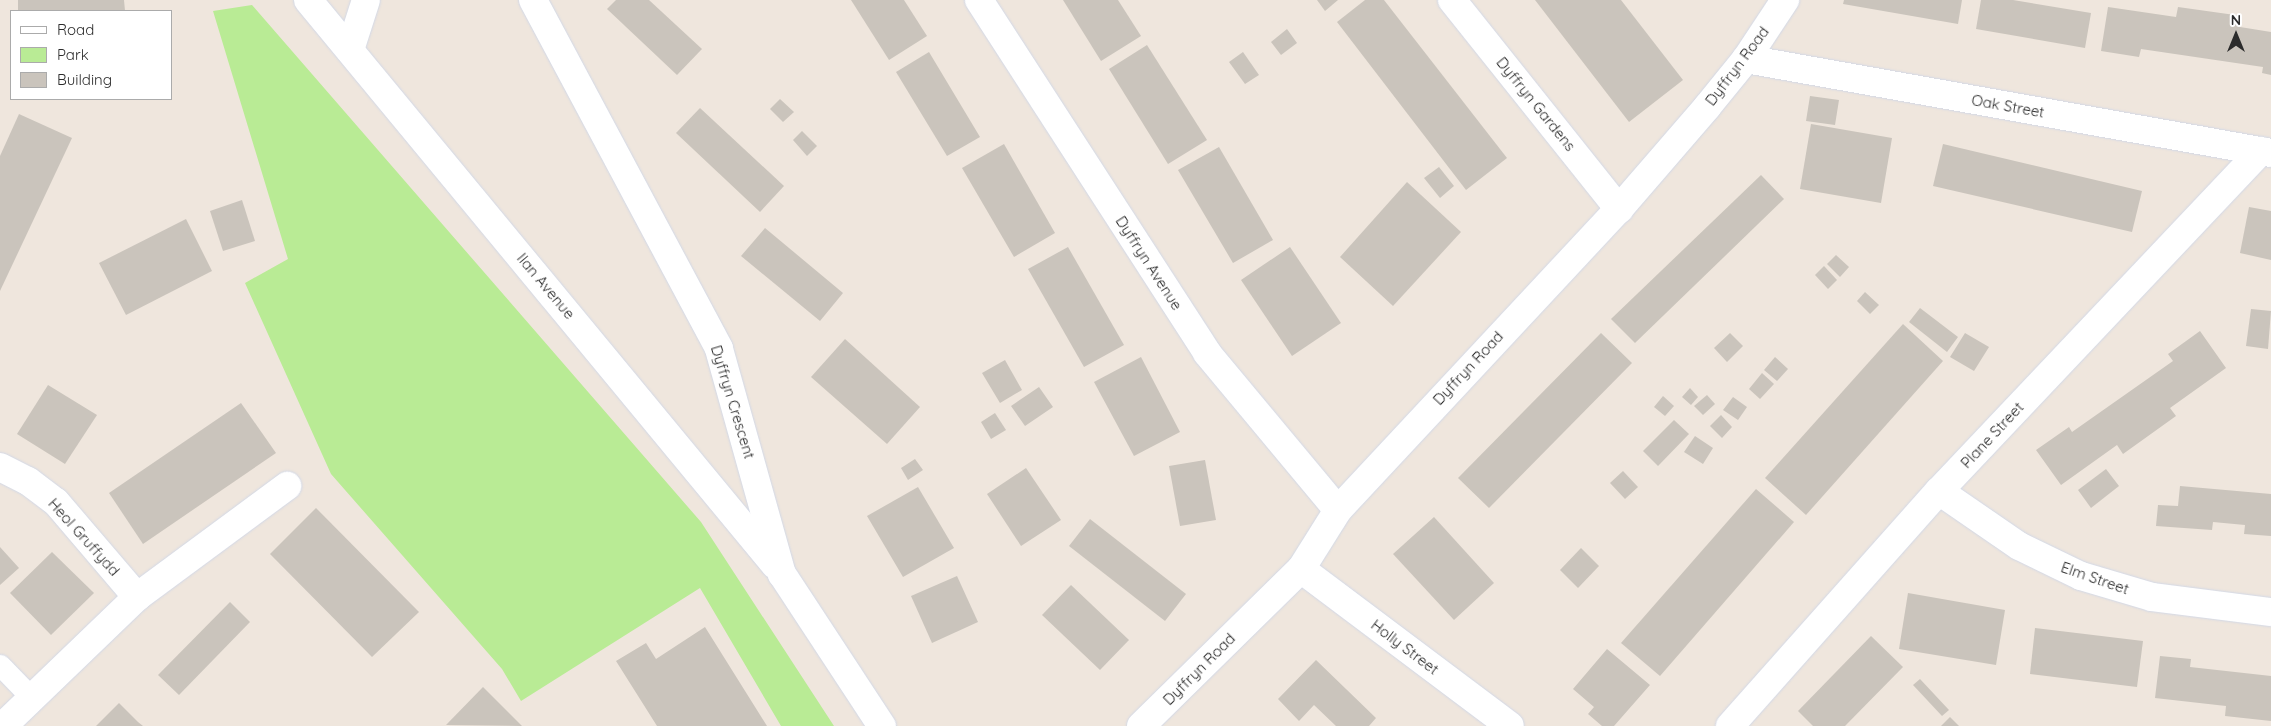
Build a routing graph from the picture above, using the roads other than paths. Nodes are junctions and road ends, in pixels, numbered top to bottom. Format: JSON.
{"nodes":[{"id":1,"x":308,"y":0,"type":"edge"},
{"id":2,"x":366,"y":0,"type":"edge"},
{"id":3,"x":533,"y":0,"type":"edge"},
{"id":4,"x":979,"y":0,"type":"edge"},
{"id":5,"x":1452,"y":0,"type":"edge"},
{"id":6,"x":1784,"y":0,"type":"edge"},
{"id":7,"x":350,"y":50,"type":"junction"},
{"id":8,"x":1746,"y":59,"type":"junction"},
{"id":9,"x":2266,"y":152,"type":"edge"},
{"id":10,"x":1619,"y":209,"type":"junction"},
{"id":11,"x":0,"y":467,"type":"edge"},
{"id":12,"x":287,"y":486,"type":"dead end"},
{"id":13,"x":1939,"y":491,"type":"junction"},
{"id":14,"x":1338,"y":510,"type":"junction"},
{"id":15,"x":1301,"y":569,"type":"junction"},
{"id":16,"x":782,"y":574,"type":"junction"},
{"id":17,"x":137,"y":598,"type":"junction"},
{"id":18,"x":2271,"y":612,"type":"edge"},
{"id":19,"x":0,"y":665,"type":"edge"},
{"id":20,"x":32,"y":698,"type":"junction"},
{"id":21,"x":3,"y":726,"type":"edge"},
{"id":22,"x":882,"y":726,"type":"edge"},
{"id":23,"x":1141,"y":726,"type":"edge"},
{"id":24,"x":1510,"y":726,"type":"edge"},
{"id":25,"x":1730,"y":726,"type":"edge"}],
"edges":[{"from":1,"to":7,"type":"street","name":"Ilan Avenue"},
{"from":2,"to":7,"type":"street"},
{"from":3,"to":16,"type":"street","name":"Dyffryn Crescent"},
{"from":4,"to":14,"type":"street","name":"Dyffryn Avenue"},
{"from":5,"to":10,"type":"street","name":"Dyffryn Gardens"},
{"from":6,"to":8,"type":"street","name":"Dyffryn Road"},
{"from":7,"to":16,"type":"street","name":"Ilan Avenue"},
{"from":8,"to":9,"type":"street","name":"Oak Street"},
{"from":8,"to":10,"type":"street","name":"Dyffryn Road"},
{"from":9,"to":13,"type":"street","name":"Plane Street"},
{"from":10,"to":14,"type":"street","name":"Dyffryn Road"},
{"from":11,"to":17,"type":"street","name":"Heol Gruffydd"},
{"from":12,"to":17,"type":"street"},
{"from":13,"to":18,"type":"street","name":"Elm Street"},
{"from":13,"to":25,"type":"street","name":"Plane Street"},
{"from":14,"to":15,"type":"street","name":"Dyffryn Road"},
{"from":15,"to":23,"type":"street","name":"Dyffryn Road"},
{"from":15,"to":24,"type":"street","name":"Holly Street"},
{"from":16,"to":22,"type":"street","name":"Dyffryn Crescent"},
{"from":17,"to":20,"type":"street"},
{"from":19,"to":20,"type":"lane"},
{"from":20,"to":21,"type":"street"}]}
